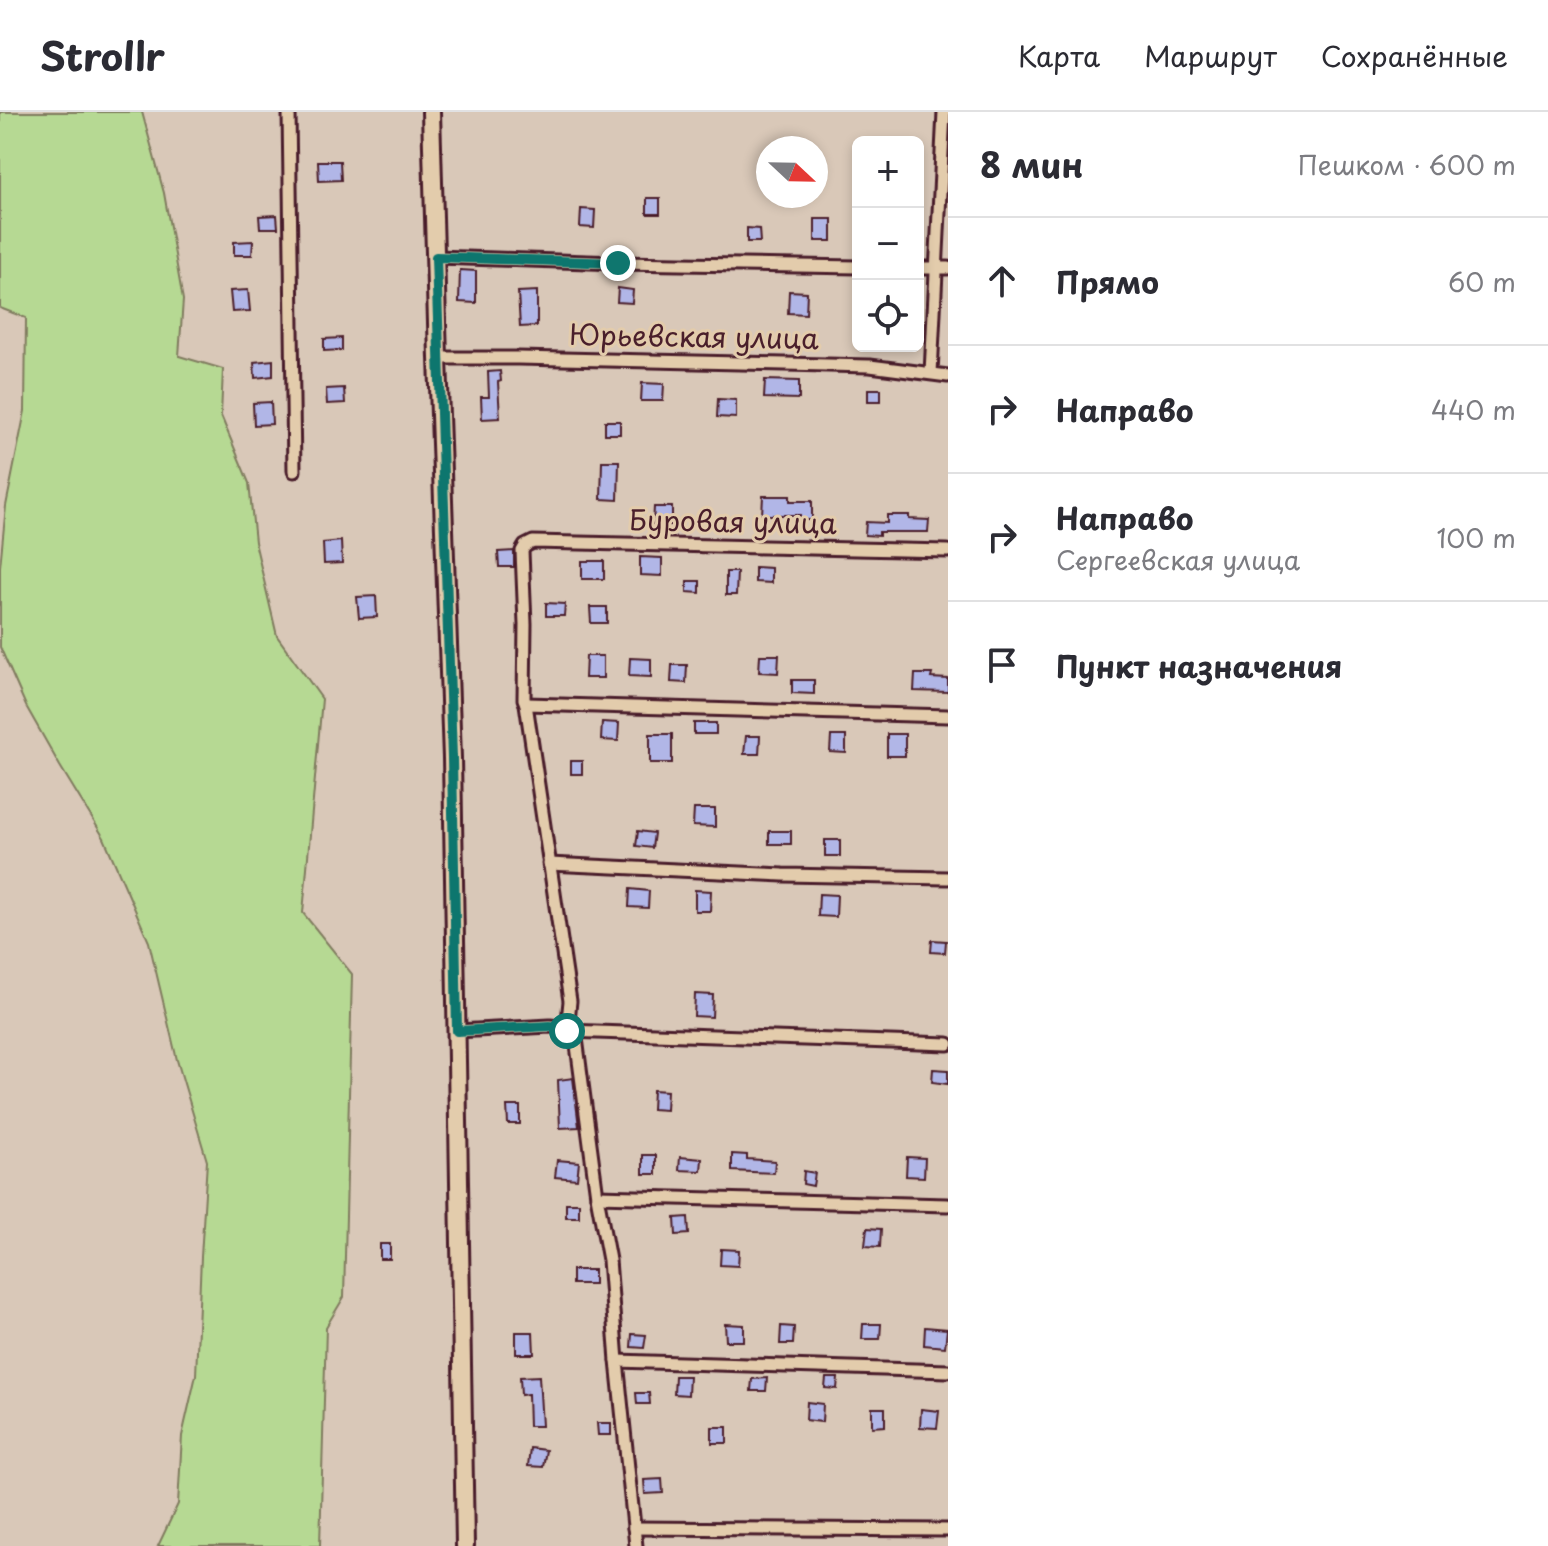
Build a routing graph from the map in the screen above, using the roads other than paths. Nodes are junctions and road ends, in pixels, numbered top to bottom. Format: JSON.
{"nodes":[{"id":1,"x":289,"y":112,"type":"edge"},
{"id":2,"x":431,"y":112,"type":"edge"},
{"id":3,"x":944,"y":112,"type":"edge"},
{"id":4,"x":436,"y":257,"type":"junction"},
{"id":5,"x":852,"y":267,"type":"edge"},
{"id":6,"x":943,"y":268,"type":"edge"},
{"id":7,"x":438,"y":358,"type":"junction"},
{"id":8,"x":931,"y":373,"type":"junction"},
{"id":9,"x":948,"y":376,"type":"edge"},
{"id":10,"x":294,"y":471,"type":"dead end"},
{"id":11,"x":948,"y":551,"type":"edge"},
{"id":12,"x":526,"y":704,"type":"junction"},
{"id":13,"x":948,"y":716,"type":"edge"},
{"id":14,"x":549,"y":864,"type":"junction"},
{"id":15,"x":948,"y":878,"type":"edge"},
{"id":16,"x":457,"y":1031,"type":"junction"},
{"id":17,"x":567,"y":1031,"type":"junction"},
{"id":18,"x":948,"y":1044,"type":"edge"},
{"id":19,"x":597,"y":1196,"type":"junction"},
{"id":20,"x":948,"y":1205,"type":"edge"},
{"id":21,"x":617,"y":1361,"type":"junction"},
{"id":22,"x":948,"y":1371,"type":"edge"},
{"id":23,"x":634,"y":1528,"type":"junction"},
{"id":24,"x":948,"y":1530,"type":"edge"},
{"id":25,"x":465,"y":1546,"type":"edge"},
{"id":26,"x":636,"y":1546,"type":"edge"}],
"edges":[{"from":1,"to":10,"type":"street"},
{"from":2,"to":4,"type":"main road"},
{"from":3,"to":6,"type":"street"},
{"from":4,"to":5,"type":"street"},
{"from":4,"to":7,"type":"main road"},
{"from":6,"to":8,"type":"street"},
{"from":7,"to":8,"type":"street","name":"Юрьевская улица"},
{"from":7,"to":16,"type":"main road"},
{"from":8,"to":9,"type":"street","name":"Юрьевская улица"},
{"from":11,"to":12,"type":"street","name":"Буровая улица"},
{"from":12,"to":13,"type":"street"},
{"from":12,"to":14,"type":"street"},
{"from":14,"to":15,"type":"street"},
{"from":14,"to":17,"type":"street"},
{"from":16,"to":17,"type":"street"},
{"from":16,"to":25,"type":"main road"},
{"from":17,"to":18,"type":"street"},
{"from":17,"to":19,"type":"street"},
{"from":19,"to":20,"type":"street"},
{"from":19,"to":21,"type":"street"},
{"from":21,"to":22,"type":"street"},
{"from":21,"to":23,"type":"street"},
{"from":23,"to":24,"type":"street"},
{"from":23,"to":26,"type":"street"}]}
